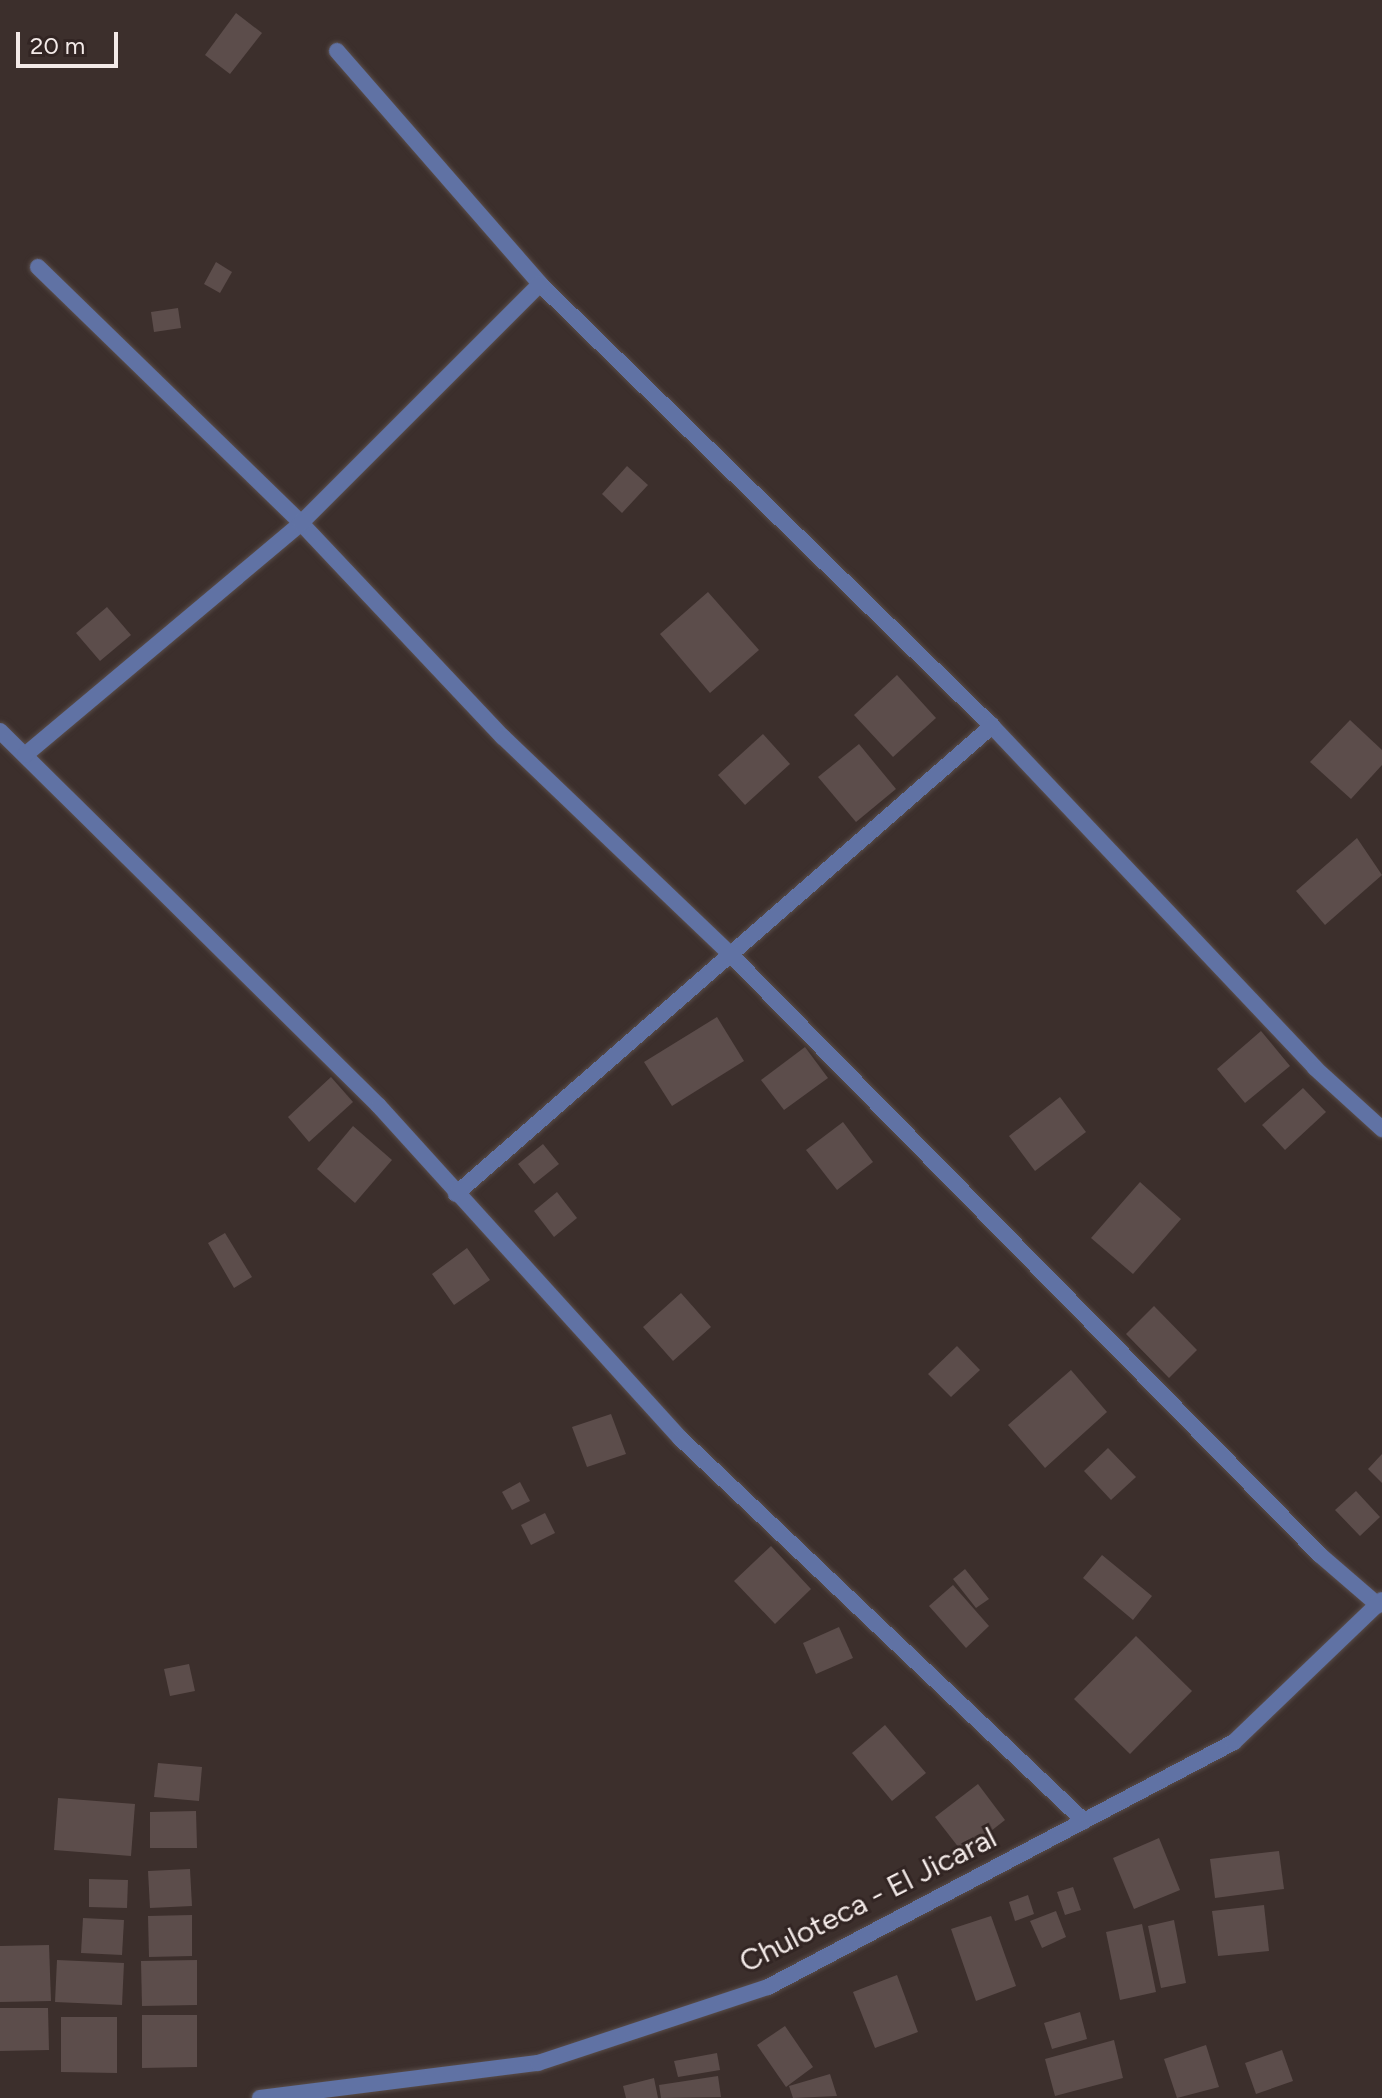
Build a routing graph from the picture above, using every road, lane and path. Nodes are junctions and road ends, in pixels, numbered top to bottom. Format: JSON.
{"nodes":[{"id":1,"x":337,"y":51,"type":"dead end"},
{"id":2,"x":38,"y":267,"type":"dead end"},
{"id":3,"x":540,"y":284,"type":"junction"},
{"id":4,"x":301,"y":523,"type":"junction"},
{"id":5,"x":992,"y":726,"type":"junction"},
{"id":6,"x":0,"y":731,"type":"edge"},
{"id":7,"x":25,"y":755,"type":"junction"},
{"id":8,"x":732,"y":956,"type":"junction"},
{"id":9,"x":1382,"y":1129,"type":"edge"},
{"id":10,"x":456,"y":1194,"type":"junction"},
{"id":11,"x":1380,"y":1602,"type":"edge"},
{"id":12,"x":1084,"y":1821,"type":"junction"},
{"id":13,"x":260,"y":2098,"type":"edge"}],
"edges":[{"from":1,"to":3,"type":"street"},
{"from":2,"to":4,"type":"street"},
{"from":3,"to":4,"type":"street"},
{"from":3,"to":5,"type":"street"},
{"from":4,"to":7,"type":"street"},
{"from":4,"to":8,"type":"street"},
{"from":5,"to":8,"type":"street"},
{"from":5,"to":9,"type":"street"},
{"from":6,"to":7,"type":"street"},
{"from":7,"to":10,"type":"street"},
{"from":8,"to":10,"type":"street"},
{"from":8,"to":11,"type":"street"},
{"from":10,"to":12,"type":"street"},
{"from":11,"to":12,"type":"street","name":"Chuloteca - El Jicaral"},
{"from":12,"to":13,"type":"street","name":"Chuloteca - El Jicaral"}]}
